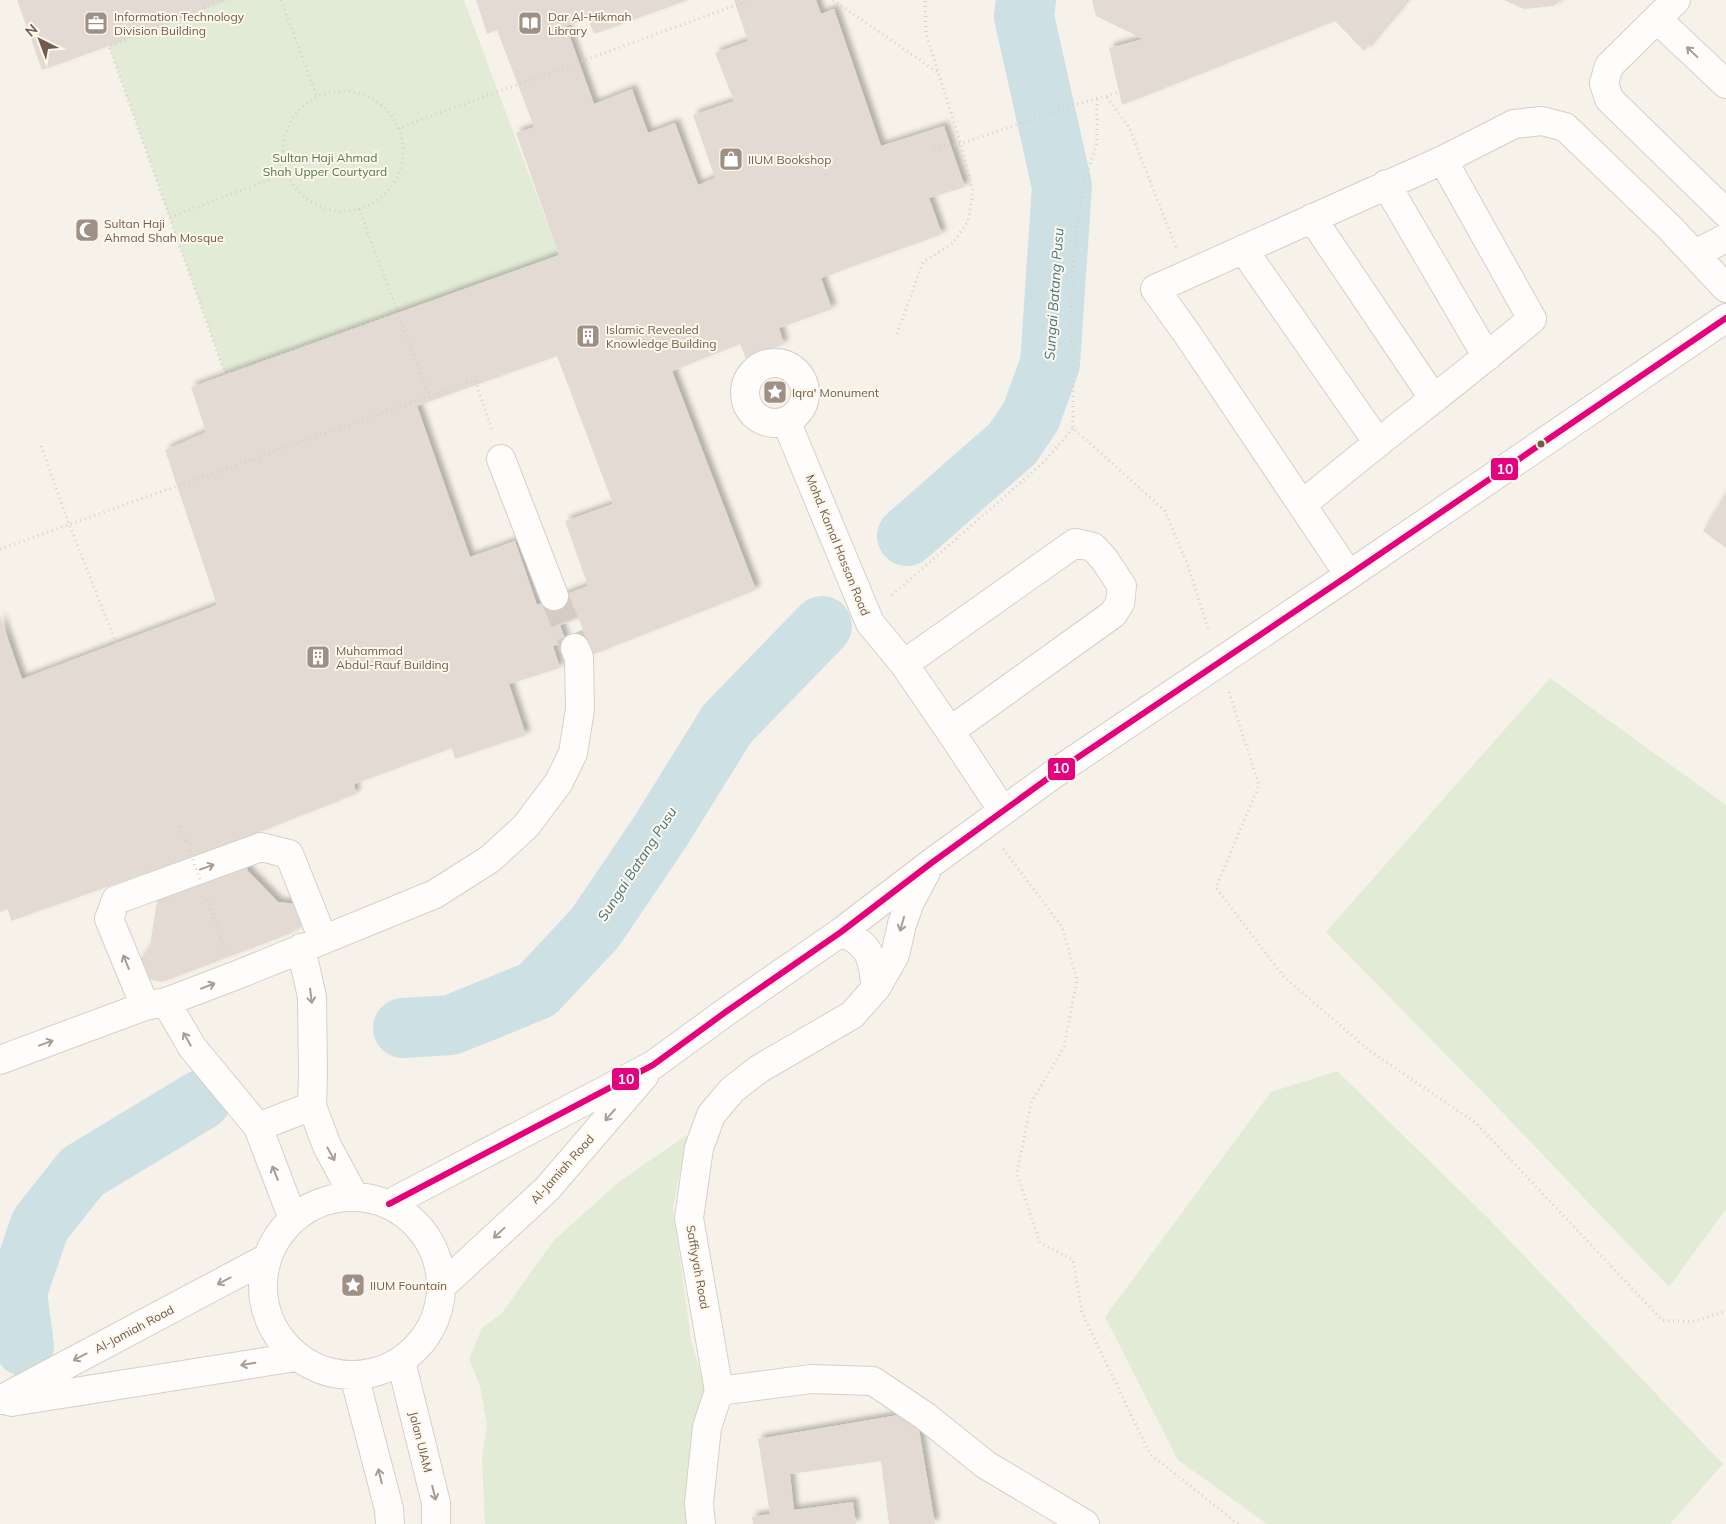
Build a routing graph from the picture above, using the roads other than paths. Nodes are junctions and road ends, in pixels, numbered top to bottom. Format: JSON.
{"nodes":[{"id":1,"x":1667,"y":10,"type":"edge"},
{"id":2,"x":1726,"y":84,"type":"edge"},
{"id":3,"x":1443,"y":160,"type":"junction"},
{"id":4,"x":1386,"y":184,"type":"junction"},
{"id":5,"x":1726,"y":213,"type":"edge"},
{"id":6,"x":1312,"y":218,"type":"junction"},
{"id":7,"x":1726,"y":238,"type":"edge"},
{"id":8,"x":1243,"y":249,"type":"junction"},
{"id":9,"x":1695,"y":254,"type":"junction"},
{"id":10,"x":1726,"y":288,"type":"edge"},
{"id":11,"x":1726,"y":318,"type":"edge"},
{"id":12,"x":1487,"y":357,"type":"junction"},
{"id":13,"x":1434,"y":400,"type":"junction"},
{"id":14,"x":786,"y":421,"type":"dead end"},
{"id":15,"x":1378,"y":443,"type":"junction"},
{"id":16,"x":501,"y":459,"type":"road end"},
{"id":17,"x":1302,"y":505,"type":"junction"},
{"id":18,"x":1349,"y":576,"type":"junction"},
{"id":19,"x":554,"y":596,"type":"tunnel mouth"},
{"id":20,"x":575,"y":648,"type":"tunnel mouth"},
{"id":21,"x":904,"y":664,"type":"junction"},
{"id":22,"x":950,"y":731,"type":"junction"},
{"id":23,"x":994,"y":818,"type":"junction"},
{"id":24,"x":930,"y":864,"type":"junction"},
{"id":25,"x":841,"y":932,"type":"junction"},
{"id":26,"x":312,"y":943,"type":"junction"},
{"id":27,"x":876,"y":988,"type":"junction"},
{"id":28,"x":156,"y":1004,"type":"junction"},
{"id":29,"x":0,"y":1060,"type":"edge"},
{"id":30,"x":654,"y":1065,"type":"junction"},
{"id":31,"x":312,"y":1106,"type":"junction"},
{"id":32,"x":258,"y":1127,"type":"junction"},
{"id":33,"x":354,"y":1196,"type":"junction"},
{"id":34,"x":389,"y":1204,"type":"junction"},
{"id":35,"x":293,"y":1218,"type":"junction"},
{"id":36,"x":267,"y":1258,"type":"junction"},
{"id":37,"x":442,"y":1286,"type":"junction"},
{"id":38,"x":296,"y":1357,"type":"junction"},
{"id":39,"x":401,"y":1361,"type":"junction"},
{"id":40,"x":354,"y":1375,"type":"junction"},
{"id":41,"x":719,"y":1391,"type":"junction"},
{"id":42,"x":0,"y":1402,"type":"edge"},
{"id":43,"x":390,"y":1524,"type":"edge"},
{"id":44,"x":436,"y":1524,"type":"edge"},
{"id":45,"x":701,"y":1524,"type":"edge"},
{"id":46,"x":1085,"y":1524,"type":"edge"}],
"edges":[{"from":2,"to":1,"type":"street","one_way":true},
{"from":1,"to":5,"type":"street"},
{"from":3,"to":4,"type":"street"},
{"from":3,"to":9,"type":"street"},
{"from":3,"to":12,"type":"street"},
{"from":4,"to":6,"type":"street"},
{"from":4,"to":12,"type":"street"},
{"from":6,"to":8,"type":"street"},
{"from":6,"to":13,"type":"street"},
{"from":7,"to":9,"type":"street"},
{"from":8,"to":15,"type":"street"},
{"from":8,"to":17,"type":"street"},
{"from":9,"to":10,"type":"street"},
{"from":11,"to":18,"type":"street","name":"Al-Jamiah Road"},
{"from":12,"to":13,"type":"street"},
{"from":13,"to":15,"type":"street"},
{"from":14,"to":21,"type":"street","name":"Mohd. Kamal Hassan Road"},
{"from":15,"to":17,"type":"street"},
{"from":16,"to":19,"type":"street"},
{"from":17,"to":18,"type":"street"},
{"from":18,"to":23,"type":"street","name":"Al-Jamiah Road"},
{"from":20,"to":26,"type":"street"},
{"from":21,"to":22,"type":"street","name":"Mohd. Kamal Hassan Road"},
{"from":21,"to":22,"type":"street"},
{"from":22,"to":23,"type":"street","name":"Mohd. Kamal Hassan Road"},
{"from":23,"to":24,"type":"street","name":"Al-Jamiah Road"},
{"from":24,"to":25,"type":"street","name":"Al-Jamiah Road"},
{"from":24,"to":27,"type":"street","name":"Saffiyyah Road","one_way":true},
{"from":25,"to":27,"type":"street"},
{"from":25,"to":30,"type":"street","name":"Al-Jamiah Road"},
{"from":28,"to":26,"type":"street","one_way":true},
{"from":28,"to":26,"type":"street","one_way":true},
{"from":26,"to":31,"type":"street","one_way":true},
{"from":27,"to":41,"type":"street","name":"Saffiyyah Road"},
{"from":29,"to":28,"type":"street","one_way":true},
{"from":32,"to":28,"type":"street","one_way":true},
{"from":30,"to":34,"type":"street","name":"Al-Jamiah Road"},
{"from":30,"to":37,"type":"street","name":"Al-Jamiah Road","one_way":true},
{"from":31,"to":32,"type":"street"},
{"from":31,"to":33,"type":"street","one_way":true},
{"from":35,"to":32,"type":"street","one_way":true},
{"from":33,"to":34,"type":"street"},
{"from":33,"to":35,"type":"street"},
{"from":34,"to":37,"type":"street"},
{"from":35,"to":36,"type":"street"},
{"from":36,"to":38,"type":"street"},
{"from":36,"to":42,"type":"street","name":"Al-Jamiah Road","one_way":true},
{"from":37,"to":39,"type":"street"},
{"from":38,"to":40,"type":"street"},
{"from":38,"to":42,"type":"street","name":"Al-Jamiah Road","one_way":true},
{"from":39,"to":40,"type":"street"},
{"from":39,"to":44,"type":"street","name":"Jalan UIAM","one_way":true},
{"from":43,"to":40,"type":"street","one_way":true},
{"from":41,"to":45,"type":"street","name":"Saffiyyah Road"},
{"from":41,"to":46,"type":"street"}]}
